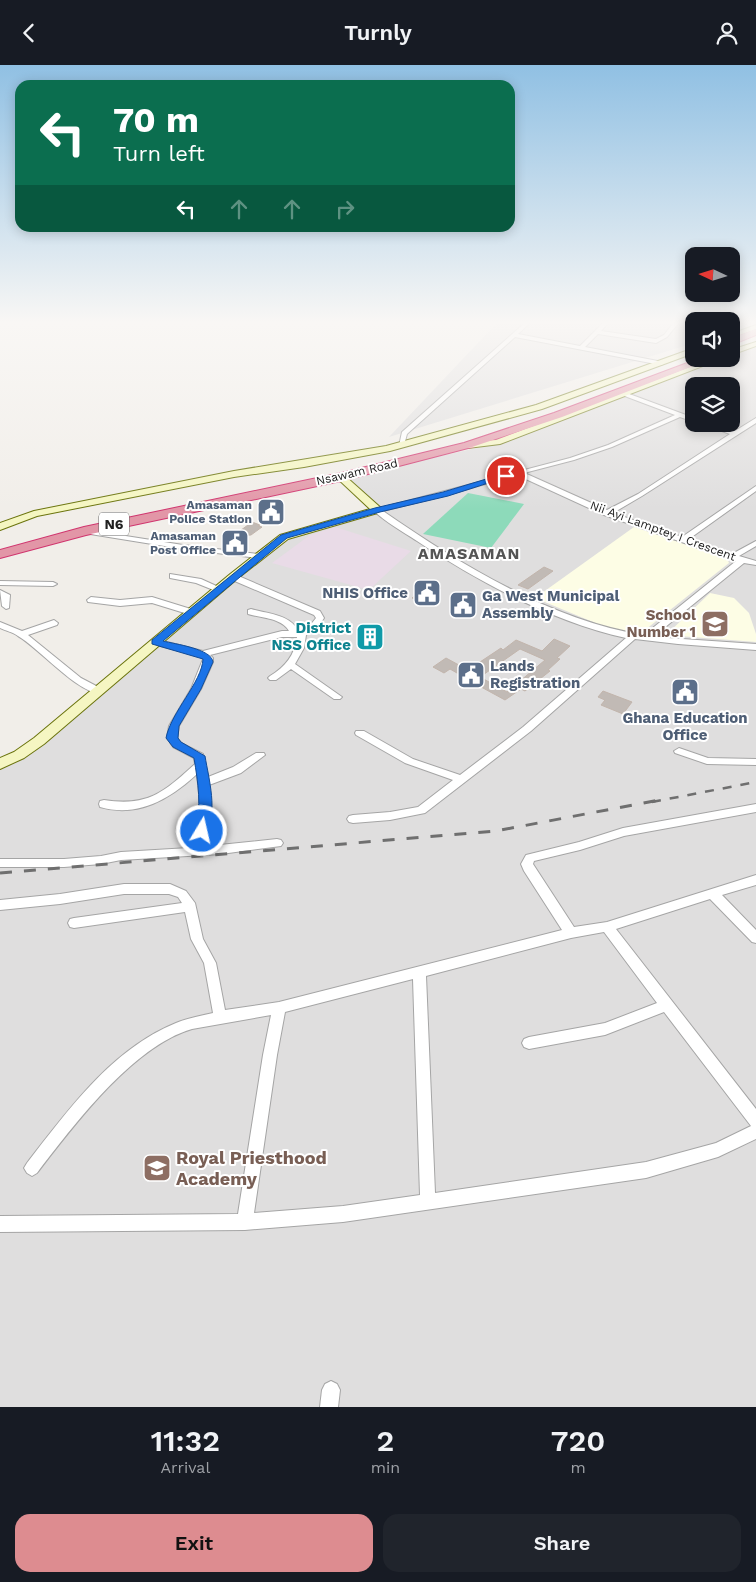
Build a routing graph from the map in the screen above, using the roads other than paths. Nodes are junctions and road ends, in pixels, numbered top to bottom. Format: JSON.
{"nodes":[{"id":1,"x":459,"y":384,"type":"edge"},
{"id":2,"x":604,"y":384,"type":"edge"},
{"id":3,"x":620,"y":384,"type":"edge"},
{"id":4,"x":641,"y":384,"type":"edge"},
{"id":5,"x":652,"y":384,"type":"edge"},
{"id":6,"x":624,"y":394,"type":"junction"},
{"id":7,"x":680,"y":415,"type":"junction"},
{"id":8,"x":685,"y":417,"type":"edge"},
{"id":9,"x":756,"y":420,"type":"edge"},
{"id":10,"x":731,"y":432,"type":"edge"},
{"id":11,"x":734,"y":433,"type":"junction"},
{"id":12,"x":401,"y":445,"type":"junction"},
{"id":13,"x":468,"y":445,"type":"junction"},
{"id":14,"x":516,"y":474,"type":"junction"},
{"id":15,"x":341,"y":477,"type":"junction"},
{"id":16,"x":756,"y":488,"type":"edge"},
{"id":17,"x":378,"y":510,"type":"junction"},
{"id":18,"x":607,"y":513,"type":"junction"},
{"id":19,"x":2,"y":525,"type":"edge"},
{"id":20,"x":84,"y":531,"type":"junction"},
{"id":21,"x":683,"y":540,"type":"junction"},
{"id":22,"x":756,"y":543,"type":"edge"},
{"id":23,"x":0,"y":545,"type":"edge"},
{"id":24,"x":0,"y":554,"type":"edge"},
{"id":25,"x":259,"y":556,"type":"junction"},
{"id":26,"x":733,"y":557,"type":"junction"},
{"id":27,"x":742,"y":560,"type":"junction"},
{"id":28,"x":756,"y":563,"type":"edge"},
{"id":29,"x":173,"y":576,"type":"dead end"},
{"id":30,"x":233,"y":577,"type":"junction"},
{"id":31,"x":0,"y":583,"type":"edge"},
{"id":32,"x":54,"y":584,"type":"dead end"},
{"id":33,"x":219,"y":589,"type":"junction"},
{"id":34,"x":0,"y":592,"type":"edge"},
{"id":35,"x":91,"y":600,"type":"dead end"},
{"id":36,"x":6,"y":606,"type":"dead end"},
{"id":37,"x":191,"y":612,"type":"junction"},
{"id":38,"x":251,"y":612,"type":"dead end"},
{"id":39,"x":54,"y":623,"type":"dead end"},
{"id":40,"x":0,"y":625,"type":"edge"},
{"id":41,"x":22,"y":634,"type":"junction"},
{"id":42,"x":298,"y":634,"type":"junction"},
{"id":43,"x":632,"y":637,"type":"junction"},
{"id":44,"x":646,"y":638,"type":"junction"},
{"id":45,"x":155,"y":642,"type":"junction"},
{"id":46,"x":756,"y":647,"type":"edge"},
{"id":47,"x":204,"y":654,"type":"junction"},
{"id":48,"x":290,"y":665,"type":"junction"},
{"id":49,"x":273,"y":678,"type":"dead end"},
{"id":50,"x":99,"y":691,"type":"junction"},
{"id":51,"x":337,"y":697,"type":"dead end"},
{"id":52,"x":360,"y":733,"type":"dead end"},
{"id":53,"x":679,"y":751,"type":"dead end"},
{"id":54,"x":260,"y":755,"type":"dead end"},
{"id":55,"x":756,"y":762,"type":"edge"},
{"id":56,"x":0,"y":765,"type":"edge"},
{"id":57,"x":201,"y":765,"type":"junction"},
{"id":58,"x":462,"y":779,"type":"junction"},
{"id":59,"x":204,"y":783,"type":"junction"},
{"id":60,"x":104,"y":804,"type":"dead end"},
{"id":61,"x":756,"y":808,"type":"edge"},
{"id":62,"x":353,"y":819,"type":"dead end"},
{"id":63,"x":277,"y":843,"type":"dead end"},
{"id":64,"x":194,"y":852,"type":"junction"},
{"id":65,"x":0,"y":863,"type":"edge"},
{"id":66,"x":756,"y":879,"type":"edge"},
{"id":67,"x":713,"y":894,"type":"junction"},
{"id":68,"x":0,"y":905,"type":"edge"},
{"id":69,"x":189,"y":907,"type":"junction"},
{"id":70,"x":74,"y":923,"type":"dead end"},
{"id":71,"x":607,"y":927,"type":"junction"},
{"id":72,"x":571,"y":933,"type":"junction"},
{"id":73,"x":756,"y":938,"type":"edge"},
{"id":74,"x":419,"y":974,"type":"junction"},
{"id":75,"x":666,"y":1005,"type":"junction"},
{"id":76,"x":280,"y":1009,"type":"junction"},
{"id":77,"x":220,"y":1017,"type":"junction"},
{"id":78,"x":529,"y":1043,"type":"dead end"},
{"id":79,"x":756,"y":1121,"type":"edge"},
{"id":80,"x":756,"y":1131,"type":"edge"},
{"id":81,"x":32,"y":1168,"type":"dead end"},
{"id":82,"x":428,"y":1202,"type":"junction"},
{"id":83,"x":245,"y":1222,"type":"junction"},
{"id":84,"x":0,"y":1225,"type":"edge"}],
"edges":[{"from":1,"to":12,"type":"street"},
{"from":2,"to":12,"type":"main road"},
{"from":3,"to":23,"type":"highway","name":"Nsawam Road","number":"N6"},
{"from":4,"to":13,"type":"highway","name":"Nsawam Road","number":"N6"},
{"from":5,"to":6,"type":"main road"},
{"from":6,"to":7,"type":"street"},
{"from":6,"to":13,"type":"main road"},
{"from":7,"to":8,"type":"street"},
{"from":7,"to":14,"type":"street"},
{"from":9,"to":11,"type":"street"},
{"from":10,"to":11,"type":"street"},
{"from":11,"to":18,"type":"street"},
{"from":12,"to":19,"type":"main road"},
{"from":13,"to":15,"type":"highway","name":"Nsawam Road","number":"N6"},
{"from":14,"to":17,"type":"street"},
{"from":14,"to":18,"type":"street","name":"Nii Ayi Lamptey I Crescent"},
{"from":15,"to":17,"type":"main road"},
{"from":15,"to":20,"type":"highway","name":"Nsawam Road","number":"N6"},
{"from":16,"to":21,"type":"street"},
{"from":17,"to":25,"type":"main road"},
{"from":17,"to":43,"type":"street"},
{"from":18,"to":21,"type":"street","name":"Nii Ayi Lamptey I Crescent"},
{"from":20,"to":24,"type":"highway","name":"Nsawam Road","number":"N6"},
{"from":20,"to":25,"type":"street"},
{"from":21,"to":26,"type":"street","name":"Nii Ayi Lamptey I Crescent"},
{"from":22,"to":26,"type":"street"},
{"from":25,"to":30,"type":"main road"},
{"from":26,"to":27,"type":"street","name":"Nii Ayi Lamptey I Crescent"},
{"from":27,"to":28,"type":"street","name":"Nii Ayi Lamptey I Crescent"},
{"from":27,"to":44,"type":"street"},
{"from":29,"to":33,"type":"street"},
{"from":30,"to":33,"type":"main road"},
{"from":30,"to":42,"type":"street"},
{"from":31,"to":32,"type":"street"},
{"from":33,"to":37,"type":"main road"},
{"from":34,"to":36,"type":"street"},
{"from":35,"to":37,"type":"street"},
{"from":37,"to":45,"type":"main road"},
{"from":38,"to":42,"type":"street"},
{"from":39,"to":41,"type":"street"},
{"from":40,"to":41,"type":"street"},
{"from":41,"to":50,"type":"street"},
{"from":42,"to":47,"type":"street"},
{"from":42,"to":48,"type":"street"},
{"from":43,"to":44,"type":"street"},
{"from":43,"to":58,"type":"street"},
{"from":44,"to":46,"type":"street"},
{"from":45,"to":47,"type":"street"},
{"from":45,"to":50,"type":"main road"},
{"from":47,"to":57,"type":"street"},
{"from":48,"to":49,"type":"street"},
{"from":48,"to":51,"type":"street"},
{"from":50,"to":56,"type":"main road"},
{"from":52,"to":58,"type":"street"},
{"from":53,"to":55,"type":"street"},
{"from":54,"to":59,"type":"street"},
{"from":57,"to":59,"type":"street"},
{"from":57,"to":60,"type":"street"},
{"from":58,"to":62,"type":"street"},
{"from":59,"to":64,"type":"street"},
{"from":61,"to":72,"type":"street"},
{"from":63,"to":64,"type":"street"},
{"from":64,"to":65,"type":"street"},
{"from":66,"to":67,"type":"street"},
{"from":67,"to":71,"type":"street"},
{"from":67,"to":73,"type":"street"},
{"from":68,"to":69,"type":"street"},
{"from":69,"to":70,"type":"street"},
{"from":69,"to":77,"type":"street"},
{"from":71,"to":72,"type":"street"},
{"from":71,"to":75,"type":"street"},
{"from":72,"to":74,"type":"street"},
{"from":74,"to":76,"type":"street"},
{"from":74,"to":82,"type":"street"},
{"from":75,"to":78,"type":"street"},
{"from":75,"to":79,"type":"street"},
{"from":76,"to":77,"type":"street"},
{"from":76,"to":83,"type":"street"},
{"from":77,"to":81,"type":"street"},
{"from":80,"to":82,"type":"street"},
{"from":82,"to":83,"type":"street"},
{"from":83,"to":84,"type":"street"}]}
